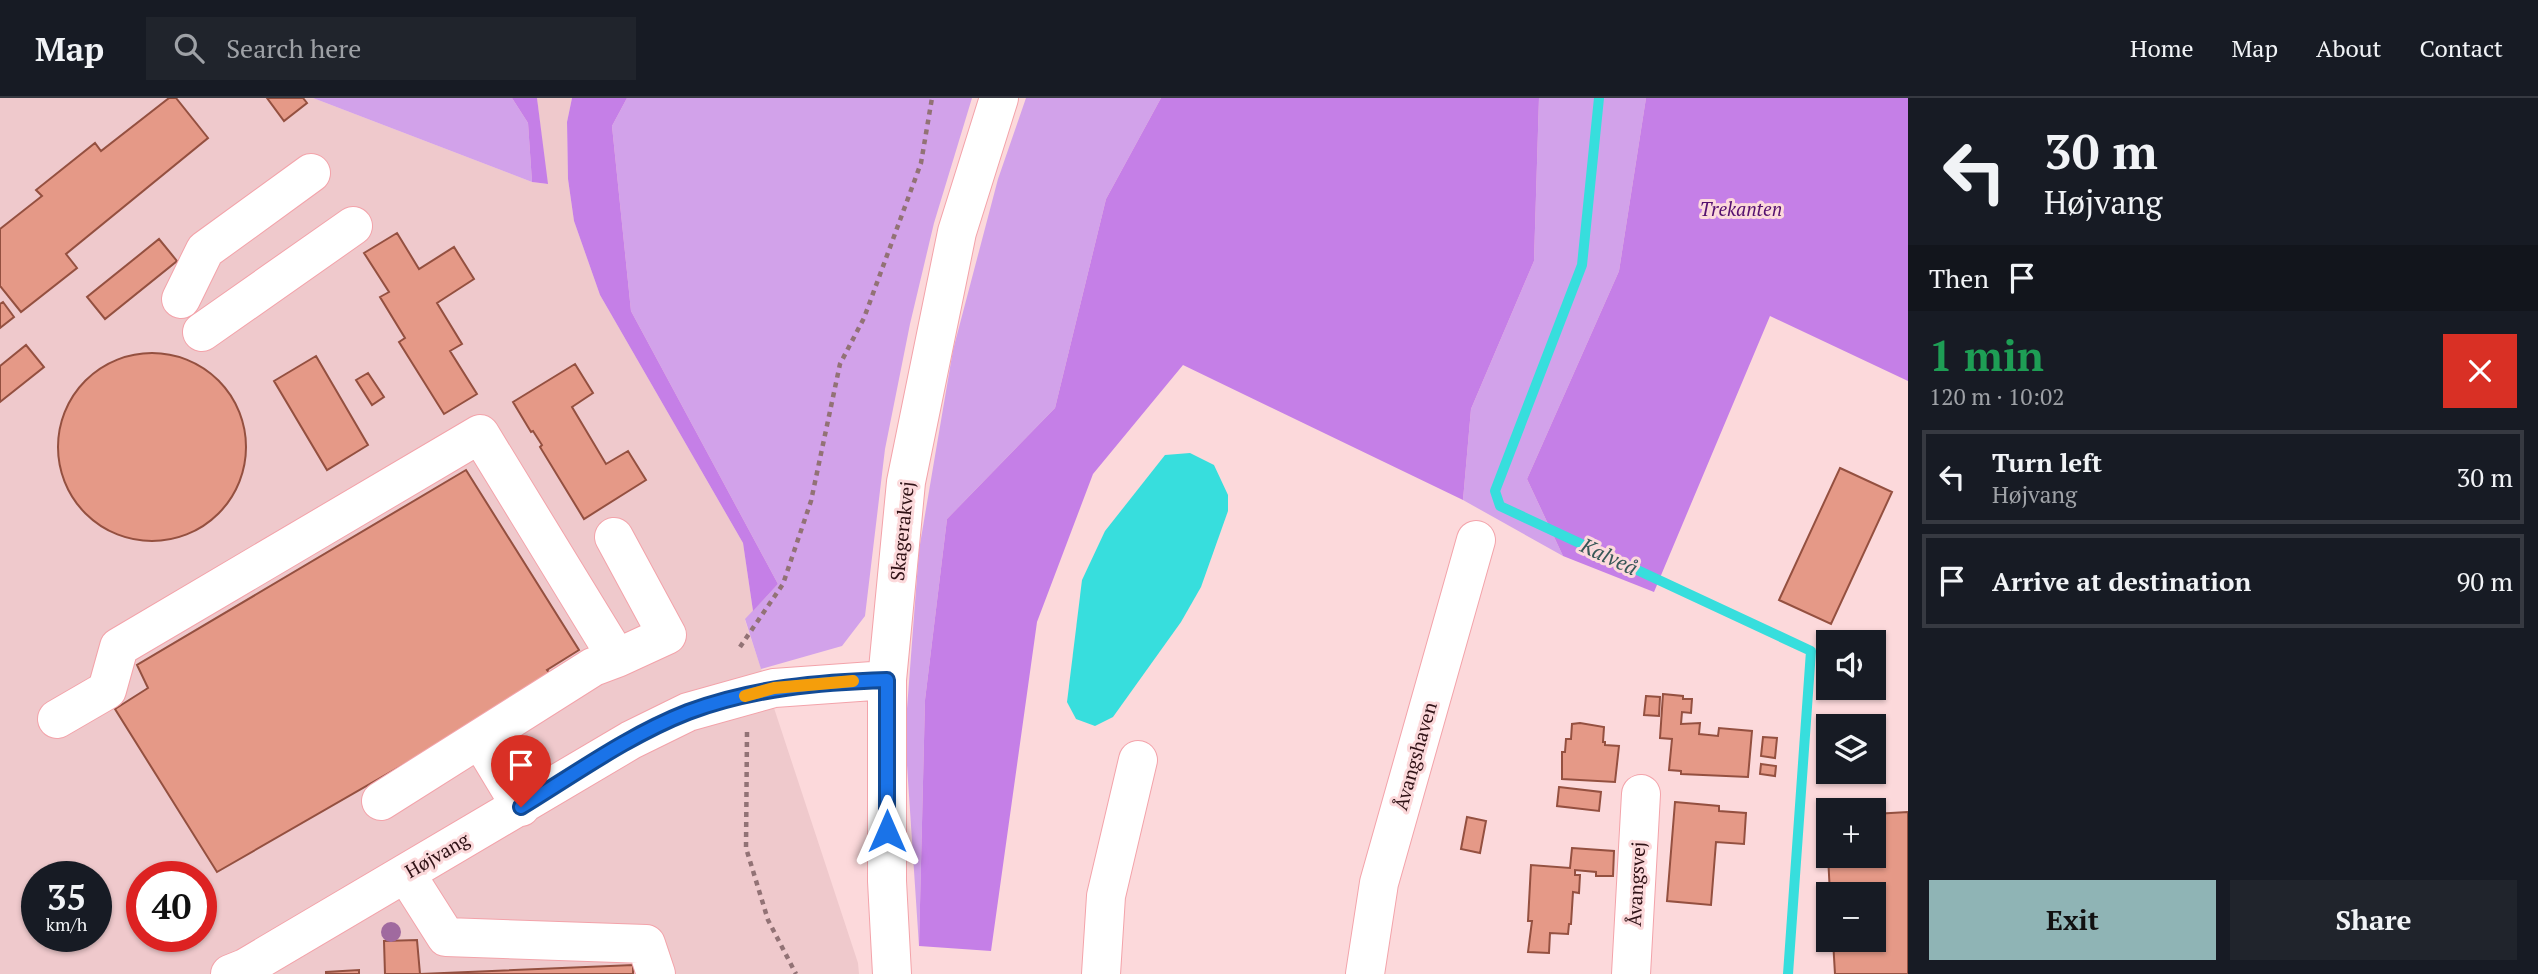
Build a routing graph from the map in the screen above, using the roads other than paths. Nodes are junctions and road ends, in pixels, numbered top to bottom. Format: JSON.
{"nodes":[{"id":1,"x":999,"y":98,"type":"edge"},
{"id":2,"x":311,"y":173,"type":"dead end"},
{"id":3,"x":353,"y":226,"type":"dead end"},
{"id":4,"x":181,"y":299,"type":"dead end"},
{"id":5,"x":202,"y":332,"type":"dead end"},
{"id":6,"x":614,"y":537,"type":"dead end"},
{"id":7,"x":1476,"y":540,"type":"dead end"},
{"id":8,"x":617,"y":658,"type":"junction"},
{"id":9,"x":887,"y":680,"type":"junction"},
{"id":10,"x":57,"y":719,"type":"dead end"},
{"id":11,"x":480,"y":739,"type":"junction"},
{"id":12,"x":1138,"y":760,"type":"dead end"},
{"id":13,"x":1641,"y":794,"type":"dead end"},
{"id":14,"x":381,"y":801,"type":"dead end"},
{"id":15,"x":521,"y":807,"type":"junction"},
{"id":16,"x":406,"y":874,"type":"junction"},
{"id":17,"x":229,"y":974,"type":"edge"},
{"id":18,"x":656,"y":974,"type":"edge"},
{"id":19,"x":891,"y":974,"type":"edge"},
{"id":20,"x":1101,"y":974,"type":"edge"},
{"id":21,"x":1365,"y":974,"type":"edge"},
{"id":22,"x":1631,"y":974,"type":"edge"}],
"edges":[{"from":1,"to":9,"type":"street","name":"Skagerakvej"},
{"from":2,"to":4,"type":"street"},
{"from":3,"to":5,"type":"street"},
{"from":6,"to":8,"type":"street"},
{"from":7,"to":21,"type":"street","name":"Åvangshaven"},
{"from":8,"to":10,"type":"street"},
{"from":8,"to":11,"type":"street"},
{"from":9,"to":15,"type":"street","name":"Højvang"},
{"from":9,"to":19,"type":"street","name":"Skagerakvej"},
{"from":11,"to":14,"type":"street"},
{"from":11,"to":15,"type":"street"},
{"from":12,"to":20,"type":"street"},
{"from":13,"to":22,"type":"street","name":"Åvangsvej"},
{"from":15,"to":16,"type":"street","name":"Højvang"},
{"from":16,"to":17,"type":"street","name":"Højvang"},
{"from":16,"to":18,"type":"street"}]}
